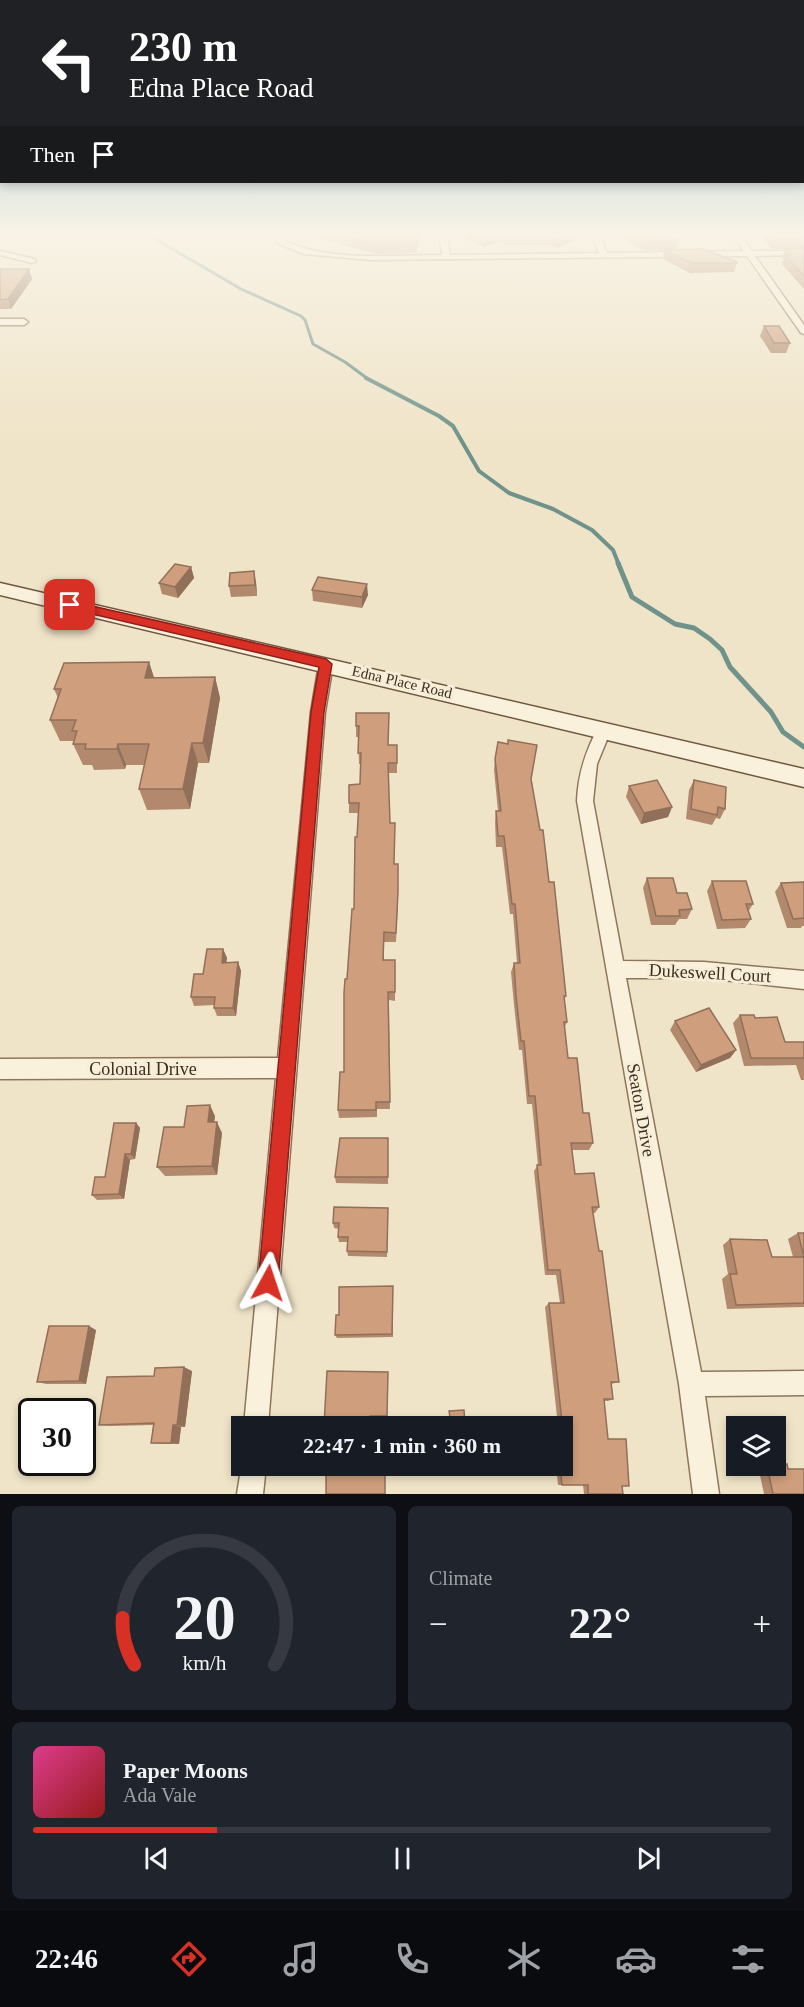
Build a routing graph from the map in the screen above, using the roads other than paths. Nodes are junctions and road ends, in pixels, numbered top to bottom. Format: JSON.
{"nodes":[{"id":1,"x":784,"y":303,"type":"edge"},
{"id":2,"x":0,"y":322,"type":"edge"},
{"id":3,"x":24,"y":322,"type":"dead end"},
{"id":4,"x":804,"y":331,"type":"edge"},
{"id":5,"x":0,"y":589,"type":"edge"},
{"id":6,"x":326,"y":664,"type":"junction"},
{"id":7,"x":604,"y":730,"type":"junction"},
{"id":8,"x":804,"y":778,"type":"edge"},
{"id":9,"x":616,"y":969,"type":"junction"},
{"id":10,"x":804,"y":980,"type":"edge"},
{"id":11,"x":286,"y":1068,"type":"junction"},
{"id":12,"x":0,"y":1069,"type":"edge"},
{"id":13,"x":804,"y":1383,"type":"edge"},
{"id":14,"x":691,"y":1384,"type":"junction"},
{"id":15,"x":257,"y":1416,"type":"edge"},
{"id":16,"x":252,"y":1476,"type":"edge"},
{"id":17,"x":250,"y":1494,"type":"edge"},
{"id":18,"x":706,"y":1494,"type":"edge"}],
"edges":[{"from":1,"to":4,"type":"street"},
{"from":2,"to":3,"type":"street"},
{"from":5,"to":6,"type":"street","name":"Edna Place Road"},
{"from":6,"to":7,"type":"street","name":"Edna Place Road"},
{"from":6,"to":11,"type":"street"},
{"from":7,"to":8,"type":"street","name":"Edna Place Road"},
{"from":7,"to":9,"type":"street","name":"Seaton Drive"},
{"from":9,"to":10,"type":"street","name":"Dukeswell Court"},
{"from":9,"to":14,"type":"street","name":"Seaton Drive"},
{"from":11,"to":12,"type":"street","name":"Colonial Drive"},
{"from":11,"to":15,"type":"street"},
{"from":13,"to":14,"type":"street"},
{"from":14,"to":18,"type":"street","name":"Seaton Drive"},
{"from":16,"to":17,"type":"street"}]}
